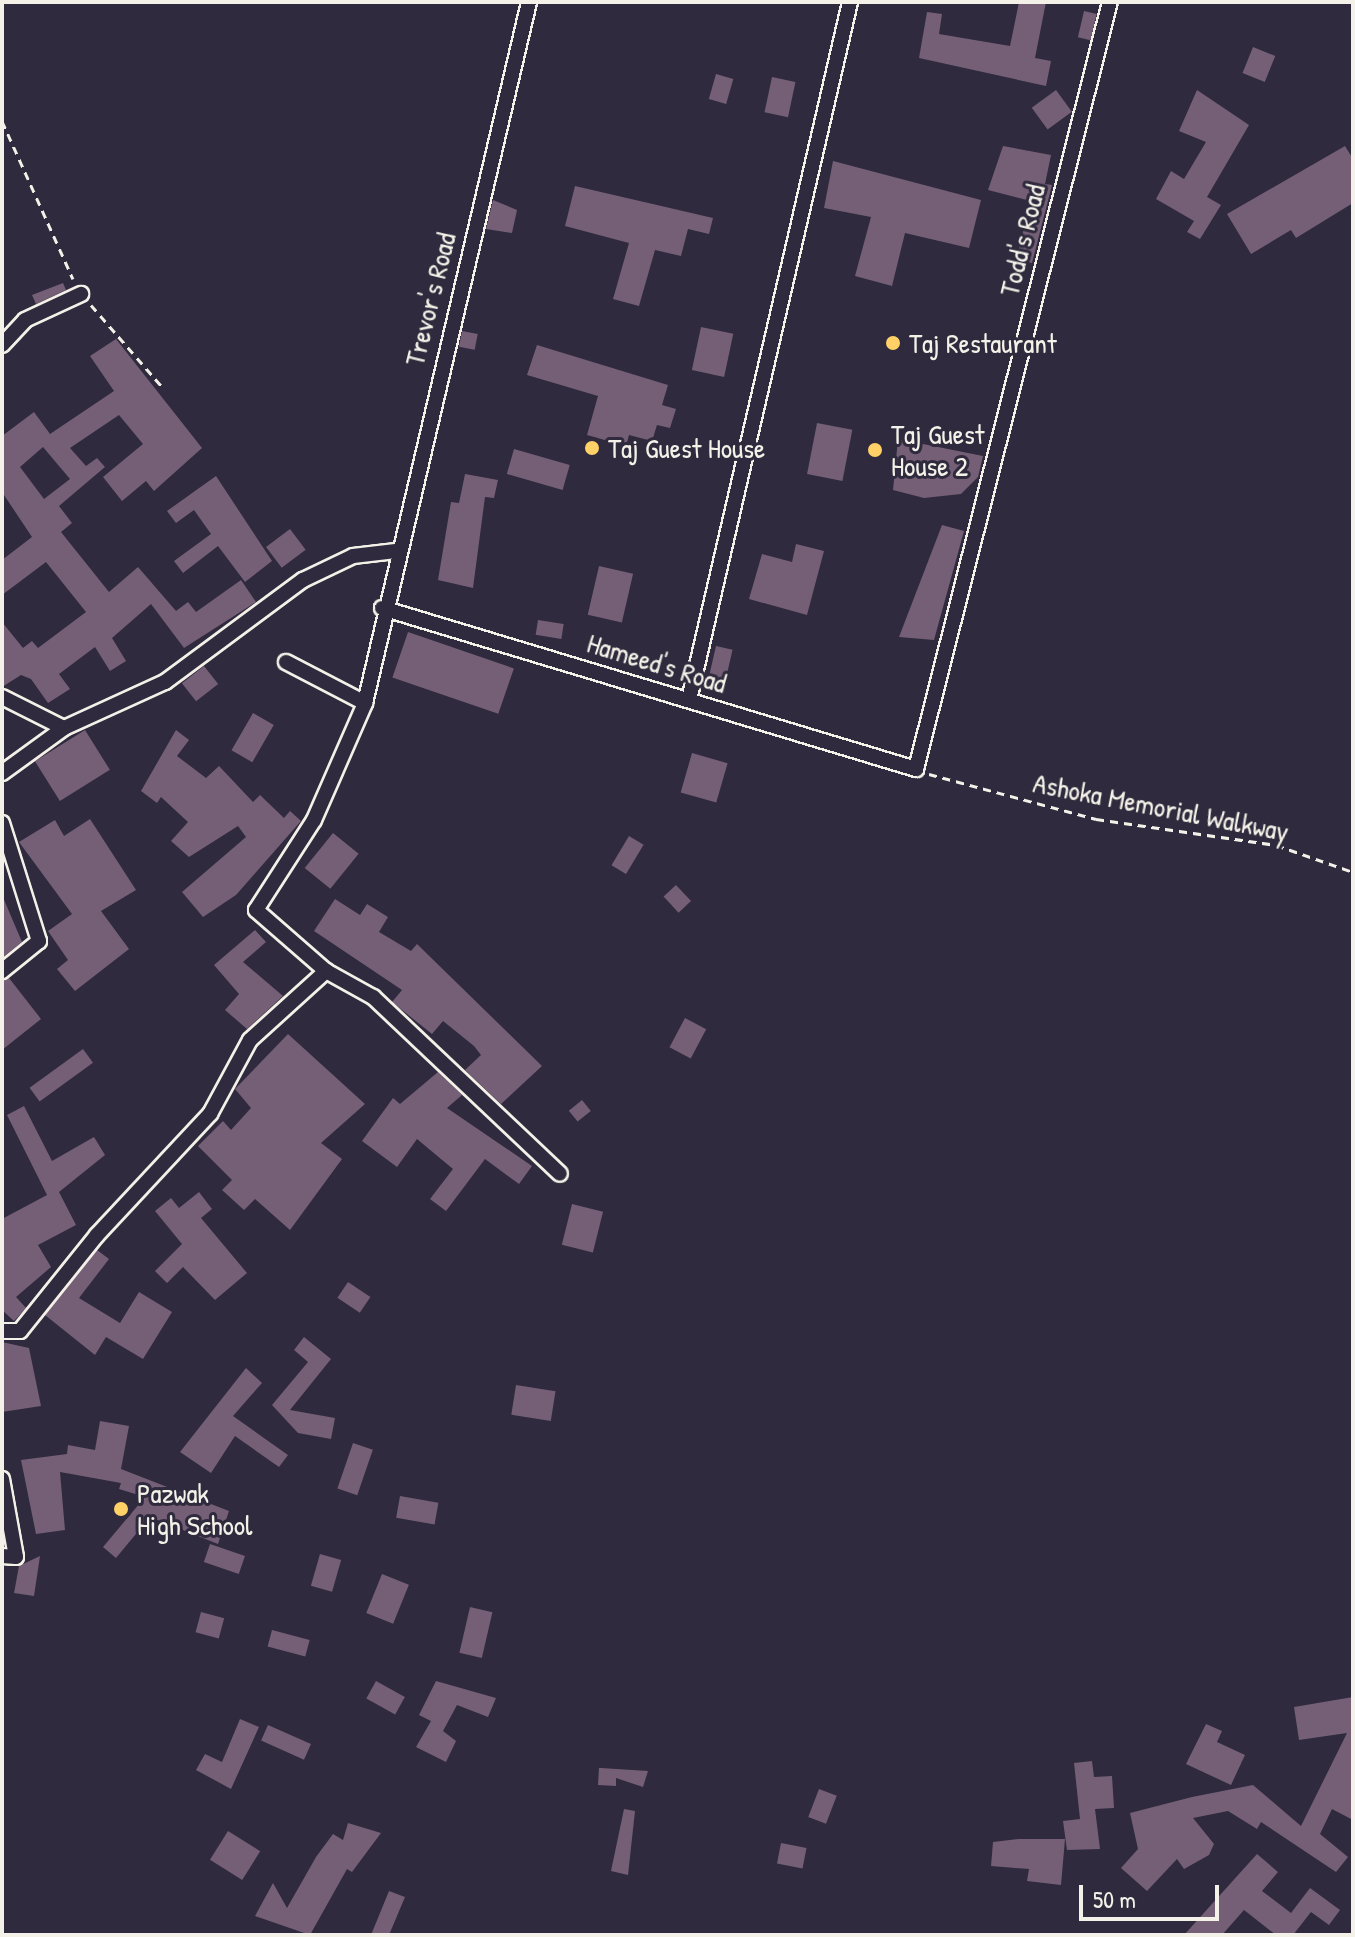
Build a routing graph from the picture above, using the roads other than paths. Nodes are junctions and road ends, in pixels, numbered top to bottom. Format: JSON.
{"nodes":[{"id":1,"x":529,"y":2,"type":"edge"},
{"id":2,"x":850,"y":2,"type":"edge"},
{"id":3,"x":1110,"y":2,"type":"edge"},
{"id":4,"x":81,"y":294,"type":"road end"},
{"id":5,"x":2,"y":345,"type":"edge"},
{"id":6,"x":396,"y":551,"type":"junction"},
{"id":7,"x":382,"y":608,"type":"junction"},
{"id":8,"x":286,"y":662,"type":"dead end"},
{"id":9,"x":2,"y":697,"type":"edge"},
{"id":10,"x":689,"y":700,"type":"junction"},
{"id":11,"x":365,"y":703,"type":"junction"},
{"id":12,"x":64,"y":728,"type":"junction"},
{"id":13,"x":916,"y":769,"type":"joint"},
{"id":14,"x":2,"y":773,"type":"edge"},
{"id":15,"x":2,"y":823,"type":"edge"},
{"id":16,"x":2,"y":971,"type":"edge"},
{"id":17,"x":326,"y":971,"type":"junction"},
{"id":18,"x":560,"y":1174,"type":"dead end"},
{"id":19,"x":2,"y":1331,"type":"edge"},
{"id":20,"x":2,"y":1479,"type":"edge"},
{"id":21,"x":2,"y":1556,"type":"edge"}],
"edges":[{"from":1,"to":6,"type":"street","name":"Trevor's Road"},
{"from":2,"to":10,"type":"street"},
{"from":3,"to":13,"type":"street","name":"Todd's Road"},
{"from":4,"to":5,"type":"street"},
{"from":6,"to":7,"type":"street","name":"Trevor's Road"},
{"from":6,"to":12,"type":"street"},
{"from":7,"to":10,"type":"street","name":"Hameed's Road"},
{"from":7,"to":11,"type":"street","name":"Trevor's Road"},
{"from":8,"to":11,"type":"street"},
{"from":9,"to":12,"type":"street"},
{"from":10,"to":13,"type":"street","name":"Hameed's Road"},
{"from":11,"to":17,"type":"street","name":"Trevor's Road"},
{"from":12,"to":14,"type":"street"},
{"from":15,"to":16,"type":"street"},
{"from":17,"to":18,"type":"street"},
{"from":17,"to":19,"type":"street"},
{"from":20,"to":21,"type":"street"}]}
